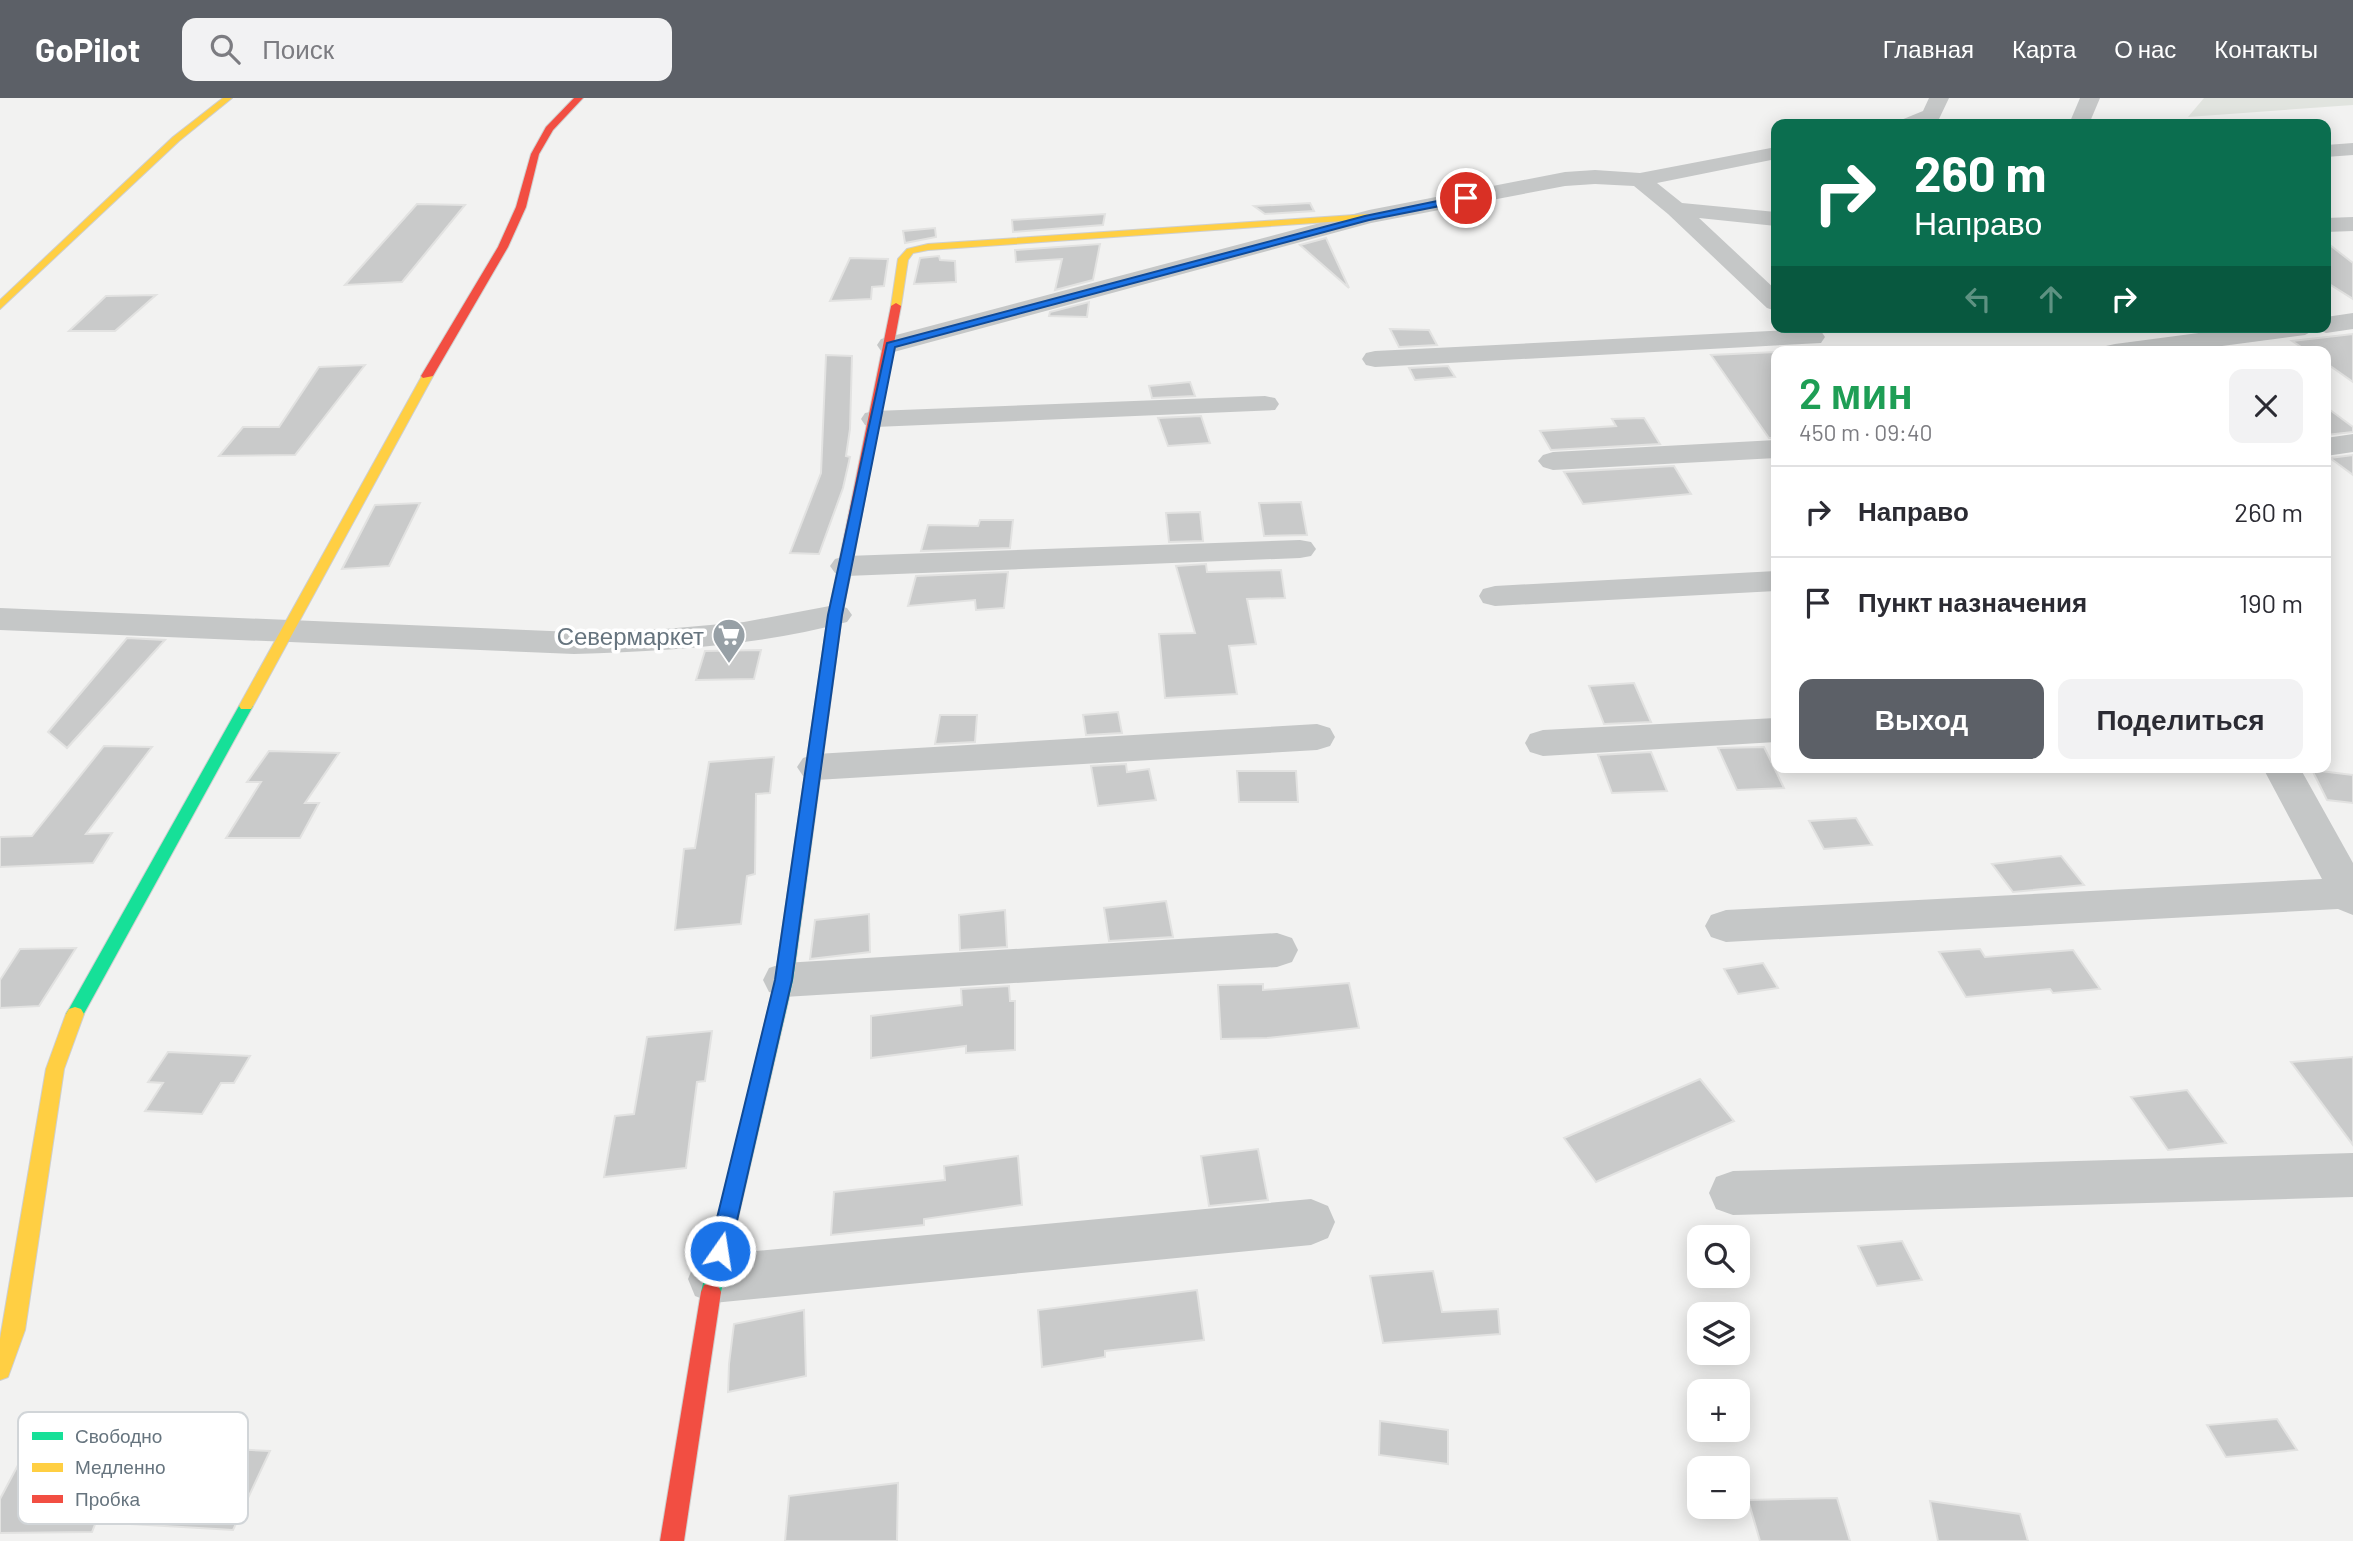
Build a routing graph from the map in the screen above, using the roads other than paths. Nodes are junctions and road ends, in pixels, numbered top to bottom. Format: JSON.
{"nodes":[{"id":1,"x":228,"y":98,"type":"edge"},
{"id":2,"x":579,"y":98,"type":"edge"},
{"id":3,"x":1939,"y":98,"type":"edge"},
{"id":4,"x":2090,"y":98,"type":"edge"},
{"id":5,"x":1921,"y":119,"type":"edge"},
{"id":6,"x":2081,"y":119,"type":"edge"},
{"id":7,"x":2353,"y":149,"type":"edge"},
{"id":8,"x":2331,"y":151,"type":"edge"},
{"id":9,"x":1771,"y":154,"type":"edge"},
{"id":10,"x":1640,"y":180,"type":"junction"},
{"id":11,"x":1676,"y":209,"type":"junction"},
{"id":12,"x":1368,"y":218,"type":"junction"},
{"id":13,"x":1771,"y":218,"type":"edge"},
{"id":14,"x":2353,"y":224,"type":"edge"},
{"id":15,"x":2331,"y":225,"type":"edge"},
{"id":16,"x":1771,"y":298,"type":"edge"},
{"id":17,"x":0,"y":306,"type":"edge"},
{"id":18,"x":2353,"y":321,"type":"edge"},
{"id":19,"x":2331,"y":324,"type":"edge"},
{"id":20,"x":2259,"y":333,"type":"edge"},
{"id":21,"x":1815,"y":339,"type":"edge"},
{"id":22,"x":890,"y":345,"type":"junction"},
{"id":23,"x":2161,"y":346,"type":"edge"},
{"id":24,"x":1375,"y":359,"type":"dead end"},
{"id":25,"x":1265,"y":404,"type":"dead end"},
{"id":26,"x":875,"y":419,"type":"junction"},
{"id":27,"x":2353,"y":443,"type":"edge"},
{"id":28,"x":2331,"y":446,"type":"edge"},
{"id":29,"x":1771,"y":449,"type":"edge"},
{"id":30,"x":1553,"y":461,"type":"dead end"},
{"id":31,"x":1300,"y":549,"type":"dead end"},
{"id":32,"x":846,"y":566,"type":"junction"},
{"id":33,"x":1771,"y":581,"type":"edge"},
{"id":34,"x":1495,"y":596,"type":"dead end"},
{"id":35,"x":835,"y":615,"type":"junction"},
{"id":36,"x":0,"y":619,"type":"edge"},
{"id":37,"x":288,"y":632,"type":"junction"},
{"id":38,"x":1771,"y":730,"type":"edge"},
{"id":39,"x":1317,"y":737,"type":"dead end"},
{"id":40,"x":1543,"y":743,"type":"dead end"},
{"id":41,"x":816,"y":766,"type":"junction"},
{"id":42,"x":2284,"y":773,"type":"edge"},
{"id":43,"x":2352,"y":896,"type":"edge"},
{"id":44,"x":1726,"y":926,"type":"dead end"},
{"id":45,"x":1277,"y":950,"type":"dead end"},
{"id":46,"x":784,"y":980,"type":"junction"},
{"id":47,"x":2353,"y":1175,"type":"edge"},
{"id":48,"x":1733,"y":1194,"type":"dead end"},
{"id":49,"x":1311,"y":1222,"type":"dead end"},
{"id":50,"x":713,"y":1279,"type":"junction"},
{"id":51,"x":0,"y":1368,"type":"edge"},
{"id":52,"x":672,"y":1541,"type":"edge"}],
"edges":[{"from":1,"to":17,"type":"street"},
{"from":2,"to":37,"type":"street"},
{"from":3,"to":5,"type":"street"},
{"from":4,"to":6,"type":"street"},
{"from":7,"to":8,"type":"street"},
{"from":9,"to":10,"type":"street"},
{"from":10,"to":11,"type":"street"},
{"from":10,"to":12,"type":"street"},
{"from":11,"to":13,"type":"street"},
{"from":11,"to":16,"type":"street"},
{"from":12,"to":22,"type":"street"},
{"from":12,"to":22,"type":"street"},
{"from":14,"to":15,"type":"street"},
{"from":18,"to":19,"type":"street"},
{"from":20,"to":23,"type":"street"},
{"from":21,"to":24,"type":"street"},
{"from":22,"to":26,"type":"street"},
{"from":25,"to":26,"type":"street"},
{"from":26,"to":32,"type":"street"},
{"from":27,"to":28,"type":"street"},
{"from":29,"to":30,"type":"street"},
{"from":31,"to":32,"type":"street"},
{"from":32,"to":35,"type":"street"},
{"from":33,"to":34,"type":"street"},
{"from":35,"to":37,"type":"street"},
{"from":35,"to":41,"type":"street"},
{"from":36,"to":37,"type":"street"},
{"from":37,"to":51,"type":"street"},
{"from":38,"to":40,"type":"street"},
{"from":39,"to":41,"type":"street"},
{"from":41,"to":46,"type":"street"},
{"from":42,"to":43,"type":"street"},
{"from":43,"to":44,"type":"street"},
{"from":45,"to":46,"type":"street"},
{"from":46,"to":50,"type":"street"},
{"from":47,"to":48,"type":"street"},
{"from":49,"to":50,"type":"street"},
{"from":50,"to":52,"type":"street"}]}
